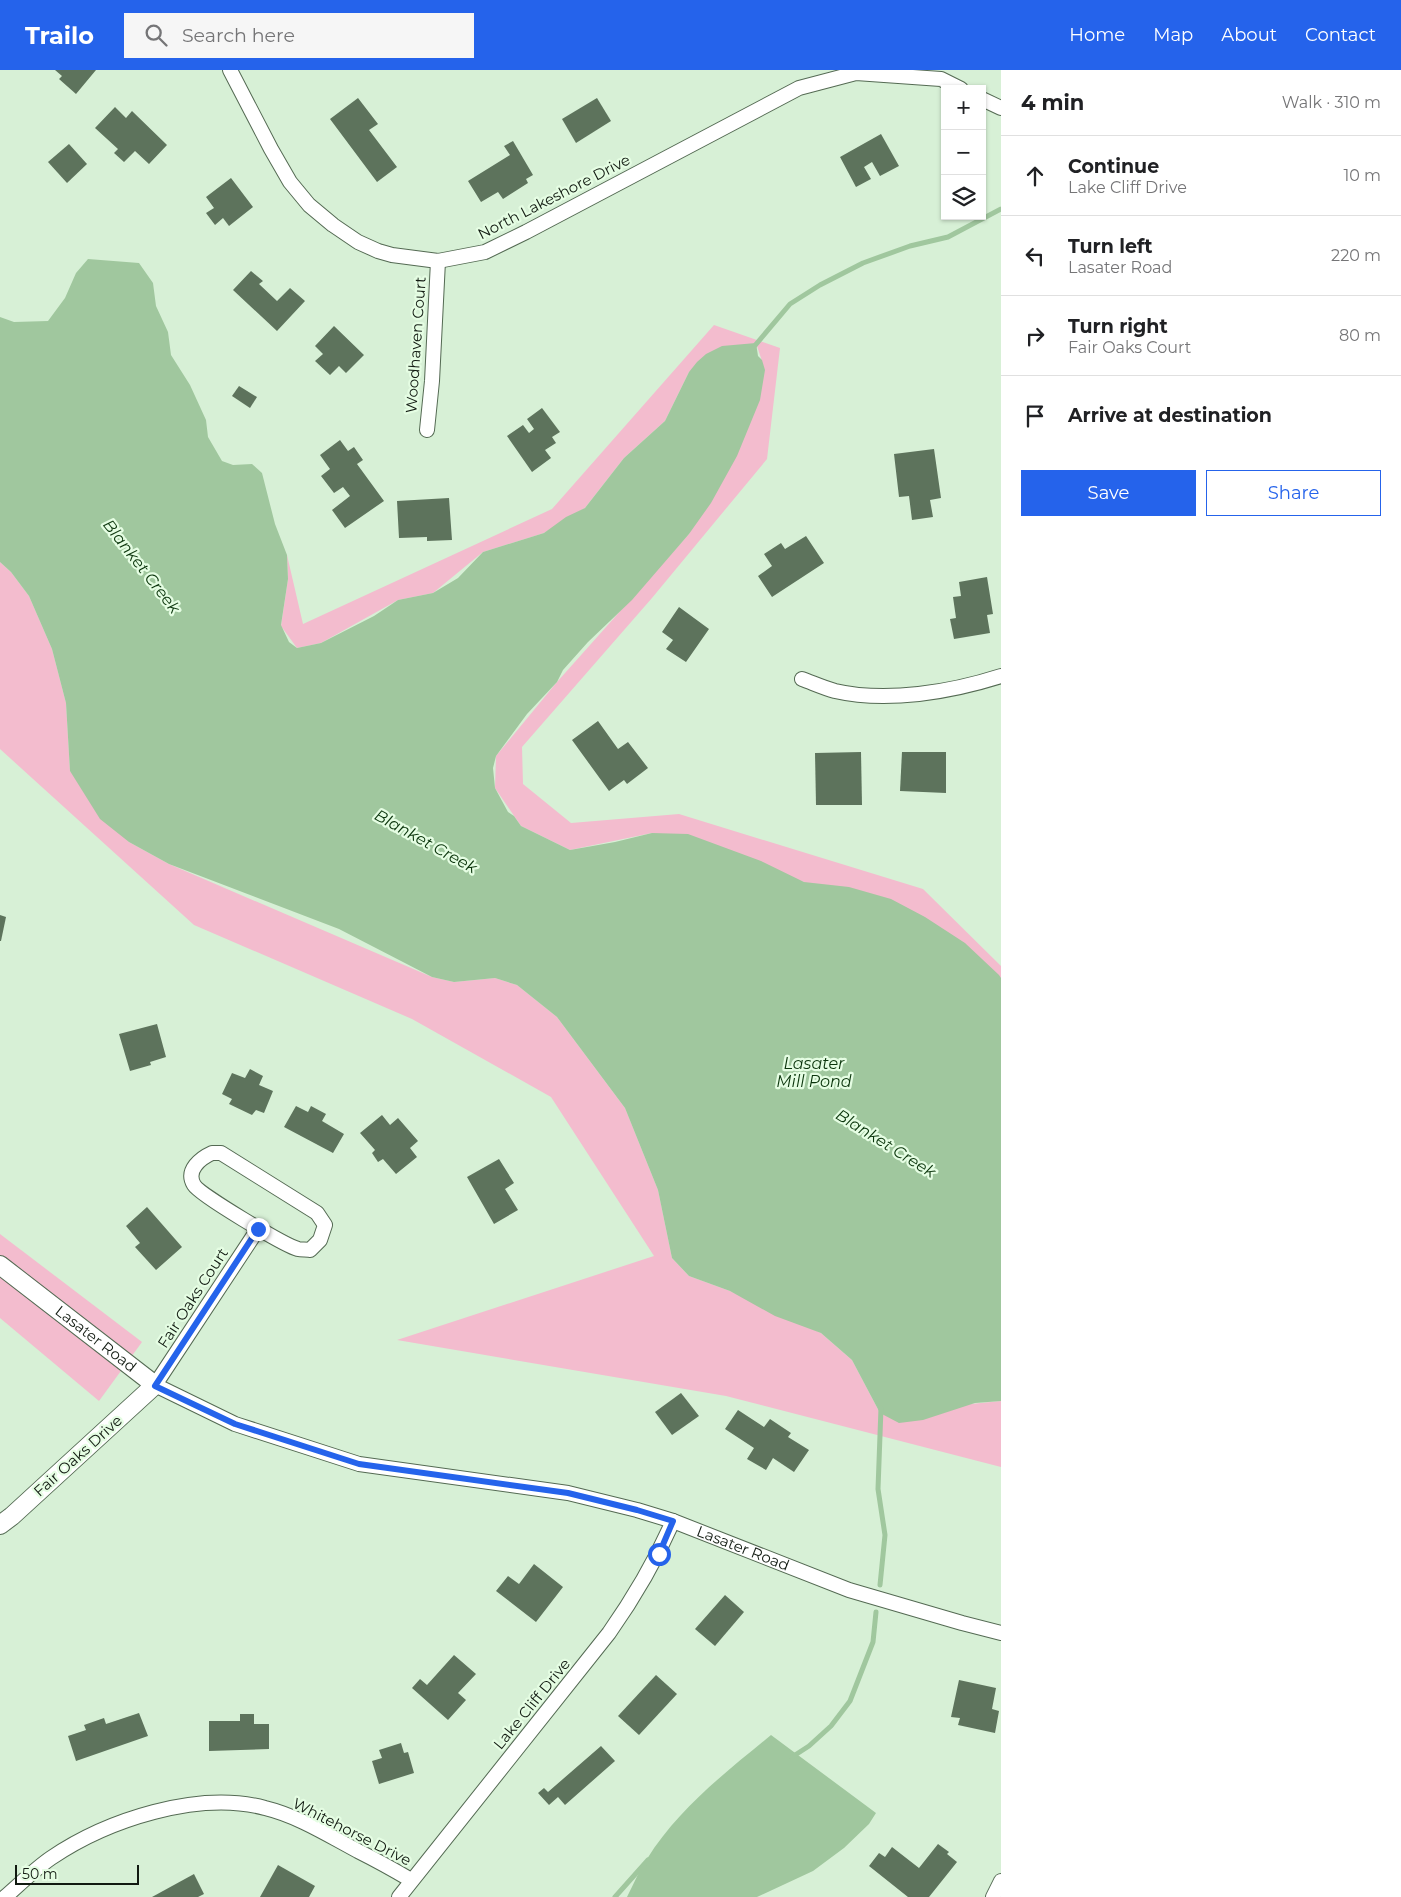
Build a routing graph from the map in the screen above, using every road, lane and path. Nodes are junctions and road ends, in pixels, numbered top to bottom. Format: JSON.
{"nodes":[{"id":1,"x":230,"y":70,"type":"edge"},
{"id":2,"x":954,"y":85,"type":"edge"},
{"id":3,"x":986,"y":101,"type":"edge"},
{"id":4,"x":1001,"y":108,"type":"edge"},
{"id":5,"x":438,"y":261,"type":"junction"},
{"id":6,"x":427,"y":430,"type":"dead end"},
{"id":7,"x":1001,"y":676,"type":"edge"},
{"id":8,"x":802,"y":679,"type":"dead end"},
{"id":9,"x":258,"y":1229,"type":"junction"},
{"id":10,"x":0,"y":1265,"type":"edge"},
{"id":11,"x":155,"y":1386,"type":"junction"},
{"id":12,"x":673,"y":1521,"type":"junction"},
{"id":13,"x":0,"y":1525,"type":"edge"},
{"id":14,"x":1001,"y":1632,"type":"edge"},
{"id":15,"x":411,"y":1880,"type":"junction"},
{"id":16,"x":1001,"y":1881,"type":"edge"},
{"id":17,"x":5,"y":1897,"type":"edge"},
{"id":18,"x":399,"y":1897,"type":"edge"},
{"id":19,"x":993,"y":1897,"type":"edge"}],
"edges":[{"from":1,"to":5,"type":"street","name":"North Lakeshore Drive"},
{"from":2,"to":5,"type":"street","name":"North Lakeshore Drive"},
{"from":3,"to":4,"type":"street"},
{"from":5,"to":6,"type":"street","name":"Woodhaven Court"},
{"from":7,"to":8,"type":"street"},
{"from":9,"to":9,"type":"street"},
{"from":9,"to":11,"type":"street","name":"Fair Oaks Court"},
{"from":10,"to":11,"type":"street","name":"Lasater Road"},
{"from":11,"to":12,"type":"street","name":"Lasater Road"},
{"from":11,"to":13,"type":"street","name":"Fair Oaks Drive"},
{"from":12,"to":14,"type":"street","name":"Lasater Road"},
{"from":12,"to":15,"type":"street","name":"Lake Cliff Drive"},
{"from":15,"to":17,"type":"street","name":"Whitehorse Drive"},
{"from":15,"to":18,"type":"street","name":"Lake Cliff Drive"},
{"from":16,"to":19,"type":"street"}]}
